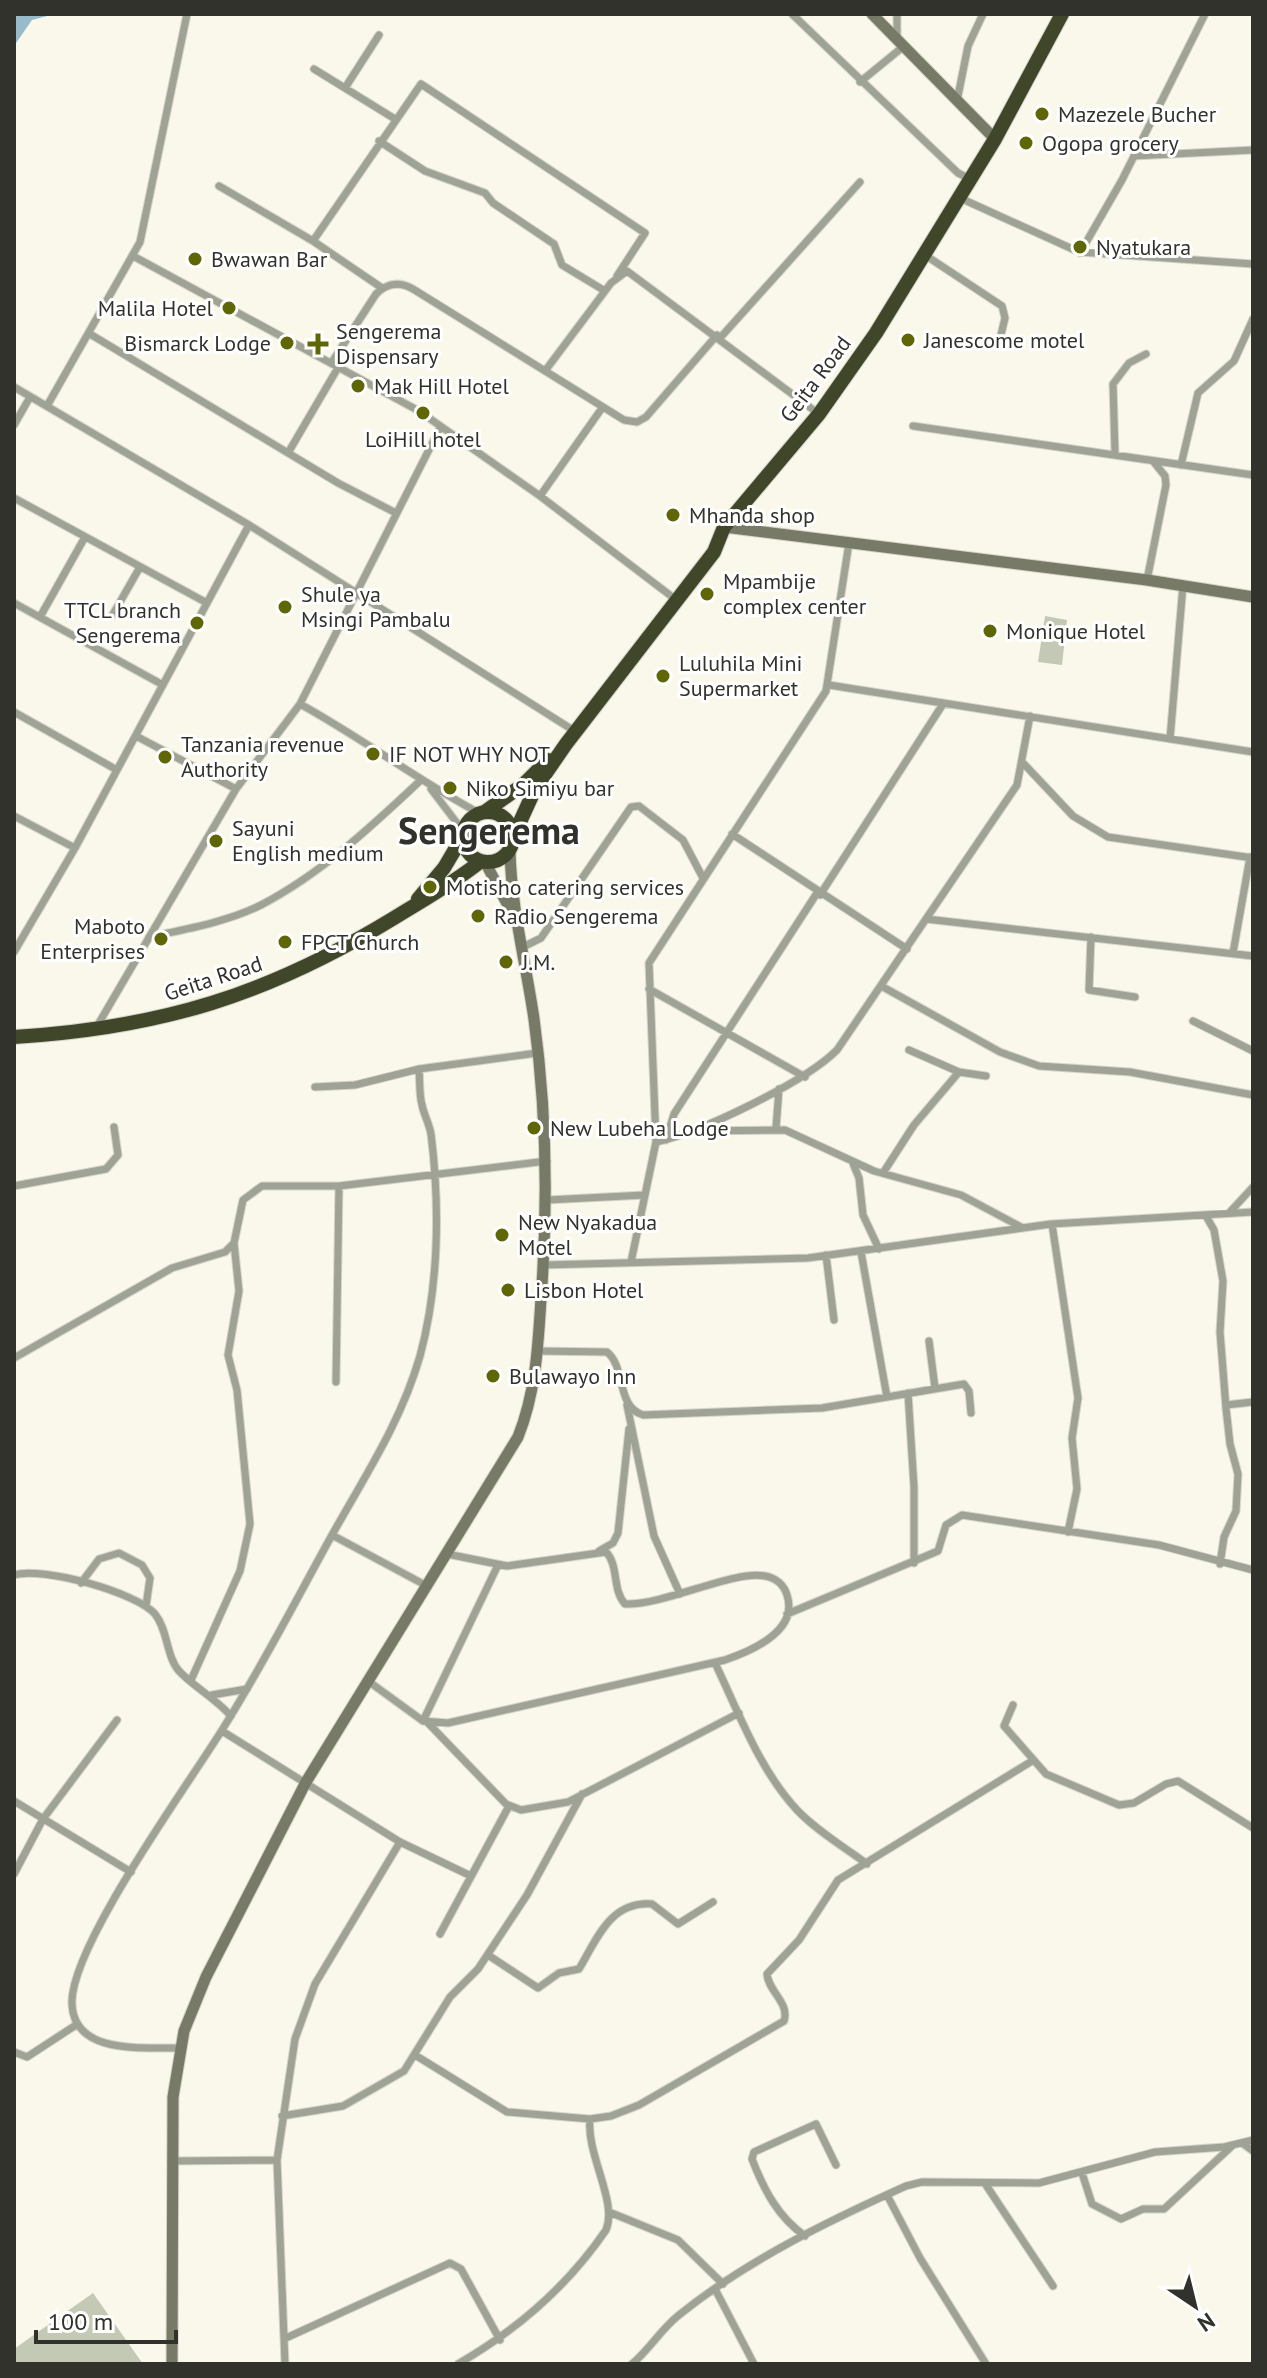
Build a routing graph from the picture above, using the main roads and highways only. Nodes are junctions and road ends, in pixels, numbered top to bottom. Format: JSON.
{"nodes":[{"id":1,"x":872,"y":14,"type":"edge"},
{"id":2,"x":1062,"y":14,"type":"edge"},
{"id":3,"x":995,"y":139,"type":"junction"},
{"id":4,"x":724,"y":527,"type":"junction"},
{"id":5,"x":1253,"y":597,"type":"edge"},
{"id":6,"x":571,"y":738,"type":"junction"},
{"id":7,"x":483,"y":812,"type":"junction"},
{"id":8,"x":463,"y":833,"type":"junction"},
{"id":9,"x":512,"y":843,"type":"junction"},
{"id":10,"x":483,"y":862,"type":"junction"},
{"id":11,"x":410,"y":908,"type":"junction"},
{"id":12,"x":516,"y":920,"type":"junction"},
{"id":13,"x":14,"y":1037,"type":"edge"},
{"id":14,"x":172,"y":2364,"type":"edge"}],
"edges":[{"from":1,"to":3,"type":"main road"},
{"from":2,"to":3,"type":"highway","name":"Geita Road"},
{"from":3,"to":4,"type":"highway","name":"Geita Road"},
{"from":4,"to":5,"type":"main road"},
{"from":4,"to":6,"type":"highway","name":"Geita Road"},
{"from":6,"to":7,"type":"highway","name":"Geita Road"},
{"from":6,"to":9,"type":"highway","name":"Geita Road"},
{"from":7,"to":8,"type":"highway","name":"Geita Road"},
{"from":7,"to":9,"type":"highway"},
{"from":8,"to":10,"type":"highway"},
{"from":8,"to":11,"type":"highway","name":"Geita Road"},
{"from":9,"to":10,"type":"highway","name":"Geita Road"},
{"from":9,"to":12,"type":"main road"},
{"from":10,"to":11,"type":"highway","name":"Geita Road"},
{"from":10,"to":12,"type":"main road"},
{"from":11,"to":13,"type":"highway","name":"Geita Road"},
{"from":12,"to":14,"type":"main road"}]}
